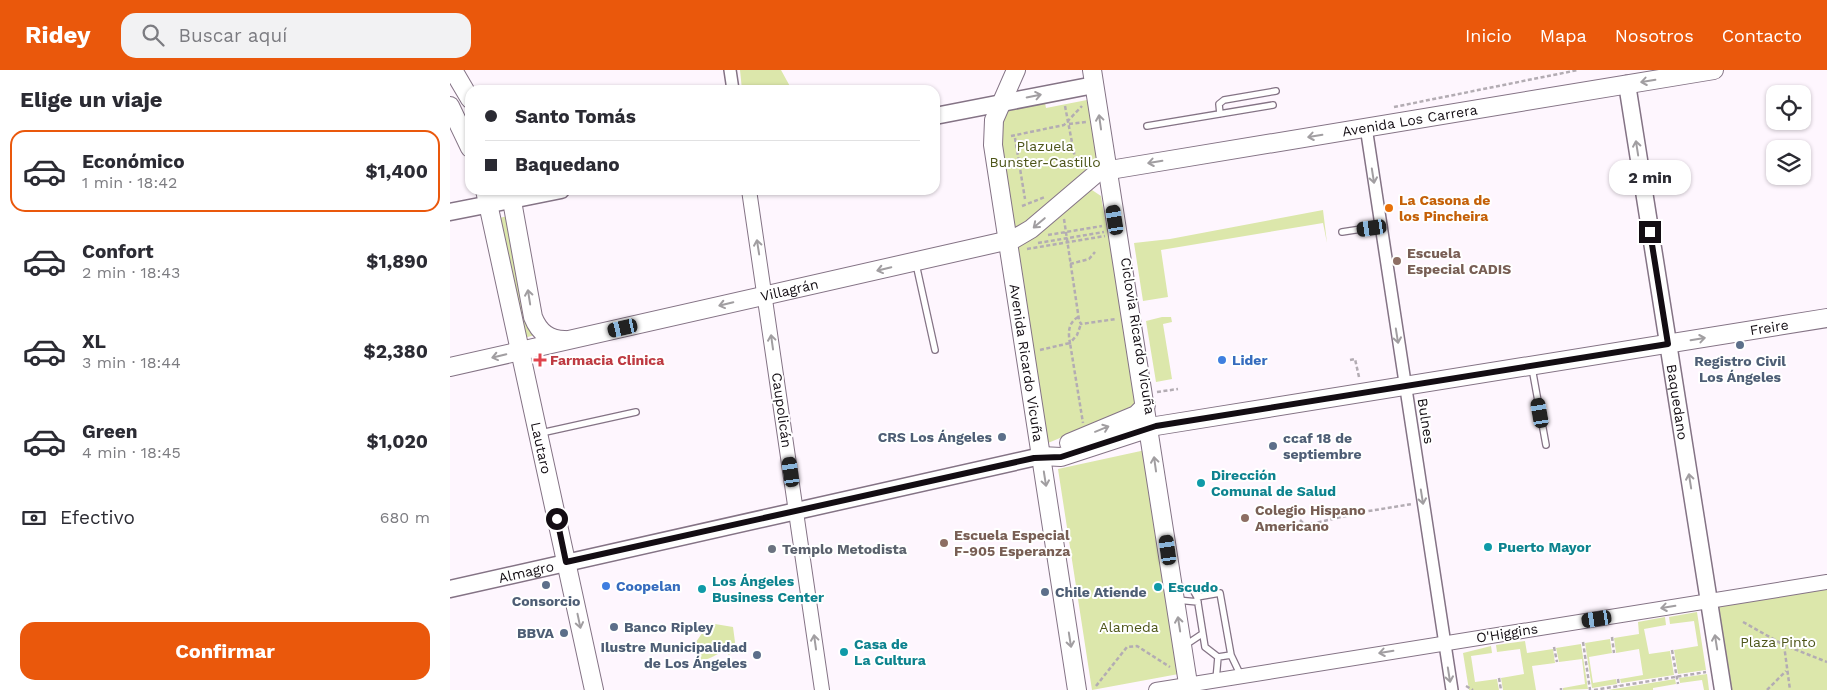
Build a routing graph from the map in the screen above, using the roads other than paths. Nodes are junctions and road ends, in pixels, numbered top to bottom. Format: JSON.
{"nodes":[{"id":1,"x":453,"y":70,"type":"edge"},
{"id":2,"x":730,"y":70,"type":"edge"},
{"id":3,"x":1016,"y":70,"type":"edge"},
{"id":4,"x":1714,"y":70,"type":"edge"},
{"id":5,"x":1093,"y":77,"type":"edge"},
{"id":6,"x":1627,"y":84,"type":"junction"},
{"id":7,"x":732,"y":85,"type":"edge"},
{"id":8,"x":465,"y":90,"type":"edge"},
{"id":9,"x":1276,"y":91,"type":"dead end"},
{"id":10,"x":1001,"y":103,"type":"junction"},
{"id":11,"x":1273,"y":105,"type":"dead end"},
{"id":12,"x":450,"y":106,"type":"edge"},
{"id":13,"x":1220,"y":114,"type":"junction"},
{"id":14,"x":940,"y":115,"type":"edge"},
{"id":15,"x":1147,"y":126,"type":"dead end"},
{"id":16,"x":1366,"y":127,"type":"junction"},
{"id":17,"x":465,"y":138,"type":"edge"},
{"id":18,"x":1107,"y":170,"type":"junction"},
{"id":19,"x":1076,"y":192,"type":"junction"},
{"id":20,"x":511,"y":195,"type":"edge"},
{"id":21,"x":750,"y":195,"type":"edge"},
{"id":22,"x":487,"y":197,"type":"edge"},
{"id":23,"x":450,"y":212,"type":"edge"},
{"id":24,"x":1110,"y":225,"type":"junction"},
{"id":25,"x":1381,"y":226,"type":"junction"},
{"id":26,"x":1342,"y":232,"type":"dead end"},
{"id":27,"x":1014,"y":243,"type":"junction"},
{"id":28,"x":915,"y":262,"type":"junction"},
{"id":29,"x":765,"y":296,"type":"junction"},
{"id":30,"x":1827,"y":318,"type":"edge"},
{"id":31,"x":568,"y":340,"type":"junction"},
{"id":32,"x":1668,"y":344,"type":"junction"},
{"id":33,"x":935,"y":350,"type":"dead end"},
{"id":34,"x":521,"y":351,"type":"junction"},
{"id":35,"x":1532,"y":366,"type":"junction"},
{"id":36,"x":450,"y":367,"type":"edge"},
{"id":37,"x":1405,"y":386,"type":"junction"},
{"id":38,"x":1146,"y":405,"type":"junction"},
{"id":39,"x":636,"y":412,"type":"dead end"},
{"id":40,"x":1149,"y":428,"type":"junction"},
{"id":41,"x":538,"y":434,"type":"junction"},
{"id":42,"x":1546,"y":445,"type":"dead end"},
{"id":43,"x":1042,"y":456,"type":"junction"},
{"id":44,"x":796,"y":510,"type":"junction"},
{"id":45,"x":566,"y":562,"type":"junction"},
{"id":46,"x":1827,"y":582,"type":"edge"},
{"id":47,"x":450,"y":589,"type":"edge"},
{"id":48,"x":1174,"y":593,"type":"junction"},
{"id":49,"x":1197,"y":599,"type":"junction"},
{"id":50,"x":1709,"y":601,"type":"junction"},
{"id":51,"x":1202,"y":634,"type":"junction"},
{"id":52,"x":1445,"y":643,"type":"junction"},
{"id":53,"x":1182,"y":647,"type":"junction"},
{"id":54,"x":1231,"y":656,"type":"junction"},
{"id":55,"x":1218,"y":658,"type":"junction"},
{"id":56,"x":1241,"y":676,"type":"junction"},
{"id":57,"x":1216,"y":680,"type":"junction"},
{"id":58,"x":1184,"y":683,"type":"edge"},
{"id":59,"x":594,"y":690,"type":"edge"},
{"id":60,"x":822,"y":690,"type":"edge"},
{"id":61,"x":1077,"y":690,"type":"edge"},
{"id":62,"x":1156,"y":690,"type":"edge"},
{"id":63,"x":1452,"y":690,"type":"edge"},
{"id":64,"x":1723,"y":690,"type":"edge"}],
"edges":[{"from":1,"to":8,"type":"main road"},
{"from":2,"to":7,"type":"street"},
{"from":3,"to":10,"type":"main road","name":"Avenida Ricardo Vicuña"},
{"from":4,"to":6,"type":"main road","name":"Avenida Los Carrera","one_way":true},
{"from":10,"to":5,"type":"main road","one_way":true},
{"from":18,"to":5,"type":"main road","one_way":true},
{"from":6,"to":16,"type":"main road","name":"Avenida Los Carrera"},
{"from":32,"to":6,"type":"main road","name":"Baquedano","one_way":true},
{"from":9,"to":13,"type":"lane"},
{"from":10,"to":14,"type":"main road"},
{"from":10,"to":27,"type":"main road","name":"Avenida Ricardo Vicuña"},
{"from":11,"to":13,"type":"lane"},
{"from":12,"to":17,"type":"main road"},
{"from":13,"to":15,"type":"lane"},
{"from":16,"to":18,"type":"main road","name":"Avenida Los Carrera","one_way":true},
{"from":16,"to":25,"type":"street","name":"Bulnes","one_way":true},
{"from":18,"to":19,"type":"main road","name":"Villagrán"},
{"from":18,"to":24,"type":"main road"},
{"from":19,"to":24,"type":"main road"},
{"from":19,"to":27,"type":"main road","name":"Villagrán","one_way":true},
{"from":20,"to":22,"type":"main road"},
{"from":31,"to":20,"type":"main road","one_way":true},
{"from":29,"to":21,"type":"street","name":"Caupolicán","one_way":true},
{"from":22,"to":23,"type":"main road"},
{"from":22,"to":34,"type":"main road","name":"Lautaro"},
{"from":24,"to":38,"type":"main road"},
{"from":25,"to":26,"type":"lane"},
{"from":25,"to":37,"type":"street","name":"Bulnes","one_way":true},
{"from":27,"to":28,"type":"main road","name":"Villagrán"},
{"from":27,"to":43,"type":"main road","name":"Avenida Ricardo Vicuña"},
{"from":28,"to":29,"type":"main road","name":"Villagrán","one_way":true},
{"from":28,"to":33,"type":"lane"},
{"from":29,"to":31,"type":"main road","name":"Villagrán","one_way":true},
{"from":44,"to":29,"type":"street","name":"Caupolicán","one_way":true},
{"from":32,"to":30,"type":"main road","name":"Freire","one_way":true},
{"from":31,"to":34,"type":"main road","name":"Villagrán"},
{"from":32,"to":35,"type":"main road","name":"Freire"},
{"from":50,"to":32,"type":"main road","name":"Baquedano","one_way":true},
{"from":34,"to":36,"type":"main road","name":"Villagrán","one_way":true},
{"from":34,"to":41,"type":"main road","name":"Lautaro"},
{"from":35,"to":37,"type":"main road","name":"Freire"},
{"from":35,"to":42,"type":"lane"},
{"from":37,"to":40,"type":"main road","name":"Freire"},
{"from":37,"to":52,"type":"street","name":"Bulnes","one_way":true},
{"from":38,"to":40,"type":"main road"},
{"from":43,"to":38,"type":"main road","name":"Almagro","one_way":true},
{"from":39,"to":41,"type":"lane"},
{"from":40,"to":43,"type":"main road","name":"Almagro"},
{"from":48,"to":40,"type":"main road","one_way":true},
{"from":41,"to":45,"type":"main road","name":"Lautaro"},
{"from":43,"to":44,"type":"main road","name":"Almagro"},
{"from":43,"to":61,"type":"main road","name":"Avenida Ricardo Vicuña","one_way":true},
{"from":44,"to":45,"type":"main road","name":"Almagro"},
{"from":60,"to":44,"type":"street","name":"Caupolicán","one_way":true},
{"from":45,"to":47,"type":"main road","name":"Almagro"},
{"from":45,"to":59,"type":"main road","name":"Lautaro","one_way":true},
{"from":46,"to":50,"type":"street","name":"O'Higgins"},
{"from":48,"to":49,"type":"lane"},
{"from":48,"to":49,"type":"lane"},
{"from":53,"to":48,"type":"main road","one_way":true},
{"from":49,"to":51,"type":"lane"},
{"from":49,"to":54,"type":"lane"},
{"from":50,"to":52,"type":"street","name":"O'Higgins","one_way":true},
{"from":64,"to":50,"type":"main road","name":"Baquedano","one_way":true},
{"from":51,"to":53,"type":"lane"},
{"from":51,"to":55,"type":"lane"},
{"from":52,"to":56,"type":"street","name":"O'Higgins","one_way":true},
{"from":52,"to":63,"type":"street","name":"Bulnes","one_way":true},
{"from":53,"to":58,"type":"main road"},
{"from":54,"to":55,"type":"lane"},
{"from":54,"to":56,"type":"lane"},
{"from":55,"to":57,"type":"lane"},
{"from":56,"to":57,"type":"street","name":"O'Higgins"},
{"from":57,"to":58,"type":"street","name":"O'Higgins"},
{"from":58,"to":62,"type":"street","name":"O'Higgins"}]}
